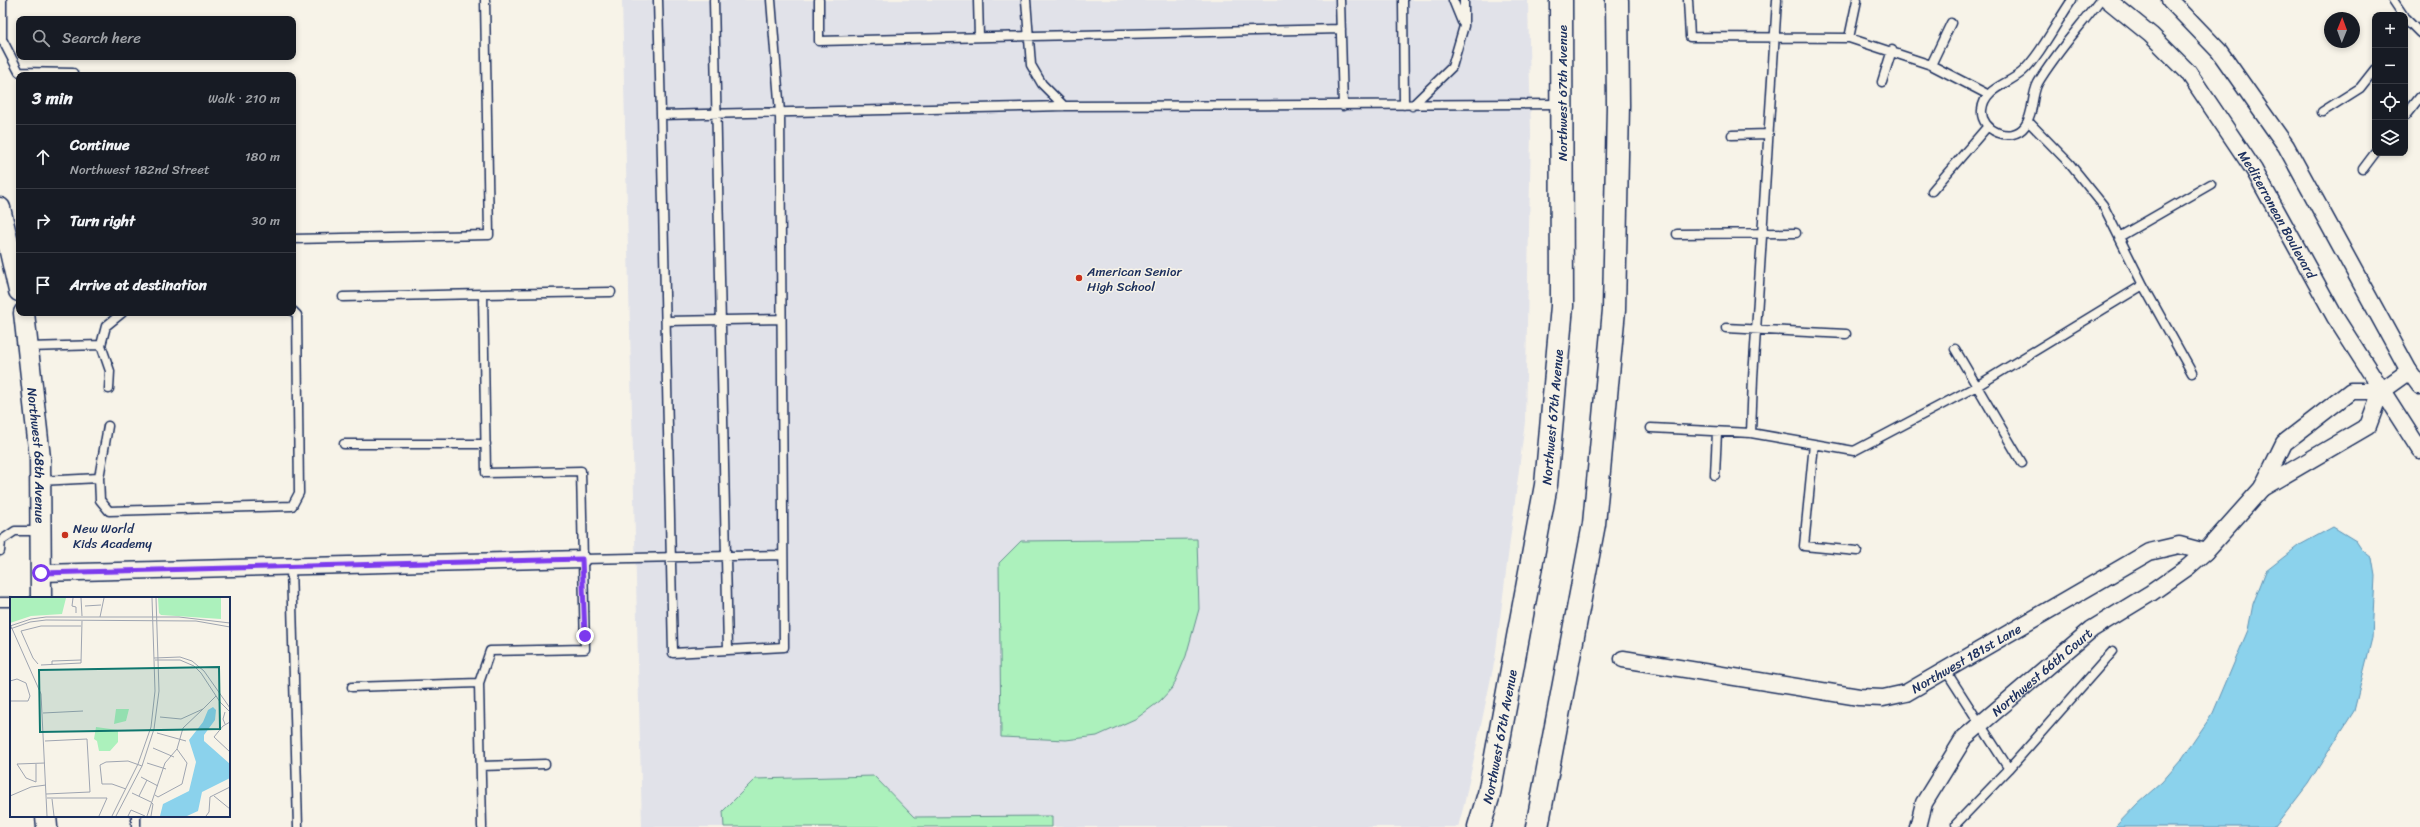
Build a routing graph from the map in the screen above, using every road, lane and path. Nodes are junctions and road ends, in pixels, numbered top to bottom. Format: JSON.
{"nodes":[{"id":1,"x":2,"y":0,"type":"edge"},
{"id":2,"x":485,"y":0,"type":"edge"},
{"id":3,"x":658,"y":0,"type":"edge"},
{"id":4,"x":714,"y":0,"type":"edge"},
{"id":5,"x":771,"y":0,"type":"edge"},
{"id":6,"x":819,"y":0,"type":"edge"},
{"id":7,"x":978,"y":0,"type":"edge"},
{"id":8,"x":1026,"y":0,"type":"edge"},
{"id":9,"x":1340,"y":0,"type":"edge"},
{"id":10,"x":1403,"y":0,"type":"edge"},
{"id":11,"x":1453,"y":0,"type":"edge"},
{"id":12,"x":1464,"y":0,"type":"edge"},
{"id":13,"x":1561,"y":0,"type":"edge"},
{"id":14,"x":1617,"y":0,"type":"edge"},
{"id":15,"x":1688,"y":0,"type":"edge"},
{"id":16,"x":1776,"y":0,"type":"edge"},
{"id":17,"x":1857,"y":0,"type":"edge"},
{"id":18,"x":2072,"y":0,"type":"edge"},
{"id":19,"x":2100,"y":0,"type":"edge"},
{"id":20,"x":2108,"y":0,"type":"edge"},
{"id":21,"x":2170,"y":0,"type":"edge"},
{"id":22,"x":2393,"y":0,"type":"edge"},
{"id":23,"x":2401,"y":12,"type":"edge"},
{"id":24,"x":1951,"y":23,"type":"dead end"},
{"id":25,"x":1464,"y":26,"type":"junction"},
{"id":26,"x":2408,"y":26,"type":"edge"},
{"id":27,"x":1341,"y":29,"type":"junction"},
{"id":28,"x":2420,"y":33,"type":"edge"},
{"id":29,"x":1028,"y":36,"type":"junction"},
{"id":30,"x":979,"y":37,"type":"junction"},
{"id":31,"x":1774,"y":37,"type":"junction"},
{"id":32,"x":1849,"y":38,"type":"junction"},
{"id":33,"x":1892,"y":50,"type":"junction"},
{"id":34,"x":1931,"y":65,"type":"junction"},
{"id":35,"x":19,"y":72,"type":"edge"},
{"id":36,"x":2372,"y":73,"type":"edge"},
{"id":37,"x":1882,"y":82,"type":"dead end"},
{"id":38,"x":1987,"y":94,"type":"junction"},
{"id":39,"x":2420,"y":97,"type":"edge"},
{"id":40,"x":1562,"y":104,"type":"junction"},
{"id":41,"x":1064,"y":106,"type":"junction"},
{"id":42,"x":1342,"y":106,"type":"junction"},
{"id":43,"x":1408,"y":106,"type":"junction"},
{"id":44,"x":2322,"y":112,"type":"dead end"},
{"id":45,"x":2408,"y":112,"type":"edge"},
{"id":46,"x":780,"y":113,"type":"junction"},
{"id":47,"x":718,"y":114,"type":"junction"},
{"id":48,"x":662,"y":115,"type":"junction"},
{"id":49,"x":2028,"y":121,"type":"junction"},
{"id":50,"x":1987,"y":127,"type":"junction"},
{"id":51,"x":1732,"y":134,"type":"dead end"},
{"id":52,"x":1768,"y":134,"type":"junction"},
{"id":53,"x":2372,"y":156,"type":"edge"},
{"id":54,"x":2362,"y":168,"type":"dead end"},
{"id":55,"x":2211,"y":184,"type":"dead end"},
{"id":56,"x":1932,"y":191,"type":"dead end"},
{"id":57,"x":0,"y":208,"type":"edge"},
{"id":58,"x":1761,"y":233,"type":"junction"},
{"id":59,"x":1796,"y":233,"type":"dead end"},
{"id":60,"x":1677,"y":234,"type":"dead end"},
{"id":61,"x":2119,"y":237,"type":"junction"},
{"id":62,"x":296,"y":239,"type":"edge"},
{"id":63,"x":16,"y":273,"type":"edge"},
{"id":64,"x":2143,"y":285,"type":"junction"},
{"id":65,"x":611,"y":292,"type":"dead end"},
{"id":66,"x":483,"y":294,"type":"junction"},
{"id":67,"x":343,"y":297,"type":"dead end"},
{"id":68,"x":296,"y":314,"type":"edge"},
{"id":69,"x":24,"y":316,"type":"edge"},
{"id":70,"x":118,"y":316,"type":"edge"},
{"id":71,"x":781,"y":319,"type":"junction"},
{"id":72,"x":722,"y":320,"type":"junction"},
{"id":73,"x":666,"y":321,"type":"junction"},
{"id":74,"x":1726,"y":328,"type":"dead end"},
{"id":75,"x":1756,"y":329,"type":"junction"},
{"id":76,"x":1846,"y":334,"type":"dead end"},
{"id":77,"x":101,"y":345,"type":"junction"},
{"id":78,"x":28,"y":347,"type":"junction"},
{"id":79,"x":1955,"y":349,"type":"dead end"},
{"id":80,"x":2409,"y":371,"type":"junction"},
{"id":81,"x":2192,"y":373,"type":"dead end"},
{"id":82,"x":1977,"y":386,"type":"junction"},
{"id":83,"x":2420,"y":386,"type":"edge"},
{"id":84,"x":109,"y":389,"type":"dead end"},
{"id":85,"x":2381,"y":390,"type":"junction"},
{"id":86,"x":108,"y":426,"type":"dead end"},
{"id":87,"x":1651,"y":428,"type":"dead end"},
{"id":88,"x":1717,"y":432,"type":"junction"},
{"id":89,"x":1751,"y":434,"type":"junction"},
{"id":90,"x":344,"y":444,"type":"dead end"},
{"id":91,"x":486,"y":444,"type":"junction"},
{"id":92,"x":1814,"y":444,"type":"junction"},
{"id":93,"x":2420,"y":450,"type":"edge"},
{"id":94,"x":2022,"y":464,"type":"dead end"},
{"id":95,"x":1715,"y":475,"type":"dead end"},
{"id":96,"x":99,"y":478,"type":"junction"},
{"id":97,"x":40,"y":481,"type":"junction"},
{"id":98,"x":2262,"y":488,"type":"junction"},
{"id":99,"x":40,"y":531,"type":"junction"},
{"id":100,"x":1,"y":541,"type":"edge"},
{"id":101,"x":0,"y":551,"type":"edge"},
{"id":102,"x":1857,"y":551,"type":"dead end"},
{"id":103,"x":2205,"y":552,"type":"junction"},
{"id":104,"x":783,"y":555,"type":"junction"},
{"id":105,"x":726,"y":557,"type":"junction"},
{"id":106,"x":671,"y":558,"type":"junction"},
{"id":107,"x":582,"y":559,"type":"junction"},
{"id":108,"x":291,"y":566,"type":"junction"},
{"id":109,"x":41,"y":573,"type":"junction"},
{"id":110,"x":41,"y":597,"type":"edge"},
{"id":111,"x":728,"y":650,"type":"junction"},
{"id":112,"x":2113,"y":651,"type":"dead end"},
{"id":113,"x":1623,"y":659,"type":"dead end"},
{"id":114,"x":1946,"y":671,"type":"junction"},
{"id":115,"x":479,"y":683,"type":"junction"},
{"id":116,"x":352,"y":687,"type":"dead end"},
{"id":117,"x":1981,"y":722,"type":"junction"},
{"id":118,"x":545,"y":764,"type":"dead end"},
{"id":119,"x":481,"y":766,"type":"junction"},
{"id":120,"x":2010,"y":769,"type":"junction"},
{"id":121,"x":46,"y":817,"type":"edge"},
{"id":122,"x":1956,"y":824,"type":"dead end"},
{"id":123,"x":47,"y":827,"type":"edge"},
{"id":124,"x":298,"y":827,"type":"edge"},
{"id":125,"x":482,"y":827,"type":"edge"},
{"id":126,"x":1479,"y":827,"type":"edge"},
{"id":127,"x":1537,"y":827,"type":"edge"},
{"id":128,"x":1918,"y":827,"type":"edge"}],
"edges":[{"from":1,"to":35,"type":"lane"},
{"from":2,"to":62,"type":"lane"},
{"from":3,"to":48,"type":"lane"},
{"from":4,"to":47,"type":"lane"},
{"from":5,"to":46,"type":"lane"},
{"from":6,"to":30,"type":"lane"},
{"from":7,"to":30,"type":"lane"},
{"from":8,"to":29,"type":"lane"},
{"from":9,"to":27,"type":"lane"},
{"from":10,"to":43,"type":"lane"},
{"from":11,"to":25,"type":"lane"},
{"from":12,"to":25,"type":"lane"},
{"from":13,"to":40,"type":"main road","name":"Northwest 67th Avenue"},
{"from":14,"to":127,"type":"main road"},
{"from":15,"to":31,"type":"lane"},
{"from":16,"to":31,"type":"lane"},
{"from":17,"to":32,"type":"lane"},
{"from":18,"to":38,"type":"lane"},
{"from":19,"to":49,"type":"lane"},
{"from":20,"to":85,"type":"street","name":"Mediterranean Boulevard"},
{"from":21,"to":80,"type":"street"},
{"from":22,"to":23,"type":"lane"},
{"from":24,"to":34,"type":"lane"},
{"from":25,"to":43,"type":"lane"},
{"from":26,"to":28,"type":"lane"},
{"from":27,"to":29,"type":"lane"},
{"from":27,"to":42,"type":"lane"},
{"from":29,"to":30,"type":"lane"},
{"from":29,"to":41,"type":"lane"},
{"from":31,"to":32,"type":"lane"},
{"from":31,"to":52,"type":"lane"},
{"from":32,"to":33,"type":"lane"},
{"from":33,"to":34,"type":"lane"},
{"from":33,"to":37,"type":"lane"},
{"from":34,"to":38,"type":"lane"},
{"from":36,"to":44,"type":"lane"},
{"from":38,"to":50,"type":"lane"},
{"from":39,"to":45,"type":"lane"},
{"from":40,"to":43,"type":"lane"},
{"from":40,"to":126,"type":"main road","name":"Northwest 67th Avenue"},
{"from":41,"to":42,"type":"lane"},
{"from":41,"to":46,"type":"lane"},
{"from":42,"to":43,"type":"lane"},
{"from":46,"to":47,"type":"lane"},
{"from":46,"to":71,"type":"lane"},
{"from":47,"to":48,"type":"lane"},
{"from":47,"to":72,"type":"lane"},
{"from":48,"to":73,"type":"lane"},
{"from":49,"to":50,"type":"lane"},
{"from":49,"to":61,"type":"lane"},
{"from":50,"to":56,"type":"lane"},
{"from":51,"to":52,"type":"lane"},
{"from":52,"to":58,"type":"lane"},
{"from":53,"to":54,"type":"lane"},
{"from":55,"to":61,"type":"lane"},
{"from":57,"to":63,"type":"street"},
{"from":58,"to":59,"type":"lane"},
{"from":58,"to":60,"type":"lane"},
{"from":58,"to":75,"type":"lane"},
{"from":61,"to":64,"type":"lane"},
{"from":64,"to":81,"type":"lane"},
{"from":64,"to":82,"type":"lane"},
{"from":65,"to":66,"type":"lane"},
{"from":66,"to":67,"type":"lane"},
{"from":66,"to":91,"type":"lane"},
{"from":68,"to":96,"type":"lane"},
{"from":69,"to":78,"type":"street","name":"Northwest 68th Avenue"},
{"from":70,"to":77,"type":"lane"},
{"from":71,"to":72,"type":"lane"},
{"from":71,"to":104,"type":"lane"},
{"from":72,"to":73,"type":"lane"},
{"from":72,"to":105,"type":"lane"},
{"from":73,"to":106,"type":"lane"},
{"from":74,"to":75,"type":"lane"},
{"from":75,"to":76,"type":"lane"},
{"from":75,"to":89,"type":"lane"},
{"from":77,"to":78,"type":"lane"},
{"from":77,"to":84,"type":"lane"},
{"from":78,"to":97,"type":"street","name":"Northwest 68th Avenue"},
{"from":79,"to":82,"type":"lane"},
{"from":80,"to":83,"type":"street"},
{"from":80,"to":85,"type":"street"},
{"from":82,"to":92,"type":"lane"},
{"from":82,"to":94,"type":"lane"},
{"from":85,"to":93,"type":"street","name":"Mediterranean Boulevard"},
{"from":85,"to":98,"type":"street"},
{"from":85,"to":98,"type":"street"},
{"from":86,"to":96,"type":"lane"},
{"from":87,"to":88,"type":"lane"},
{"from":88,"to":89,"type":"lane"},
{"from":88,"to":95,"type":"lane"},
{"from":89,"to":92,"type":"lane"},
{"from":90,"to":91,"type":"lane"},
{"from":91,"to":107,"type":"lane"},
{"from":92,"to":102,"type":"lane"},
{"from":96,"to":97,"type":"lane"},
{"from":97,"to":99,"type":"street","name":"Northwest 68th Avenue"},
{"from":98,"to":103,"type":"street"},
{"from":99,"to":100,"type":"lane"},
{"from":99,"to":109,"type":"street","name":"Northwest 68th Avenue"},
{"from":100,"to":101,"type":"lane"},
{"from":103,"to":114,"type":"street","name":"Northwest 181st Lane"},
{"from":103,"to":117,"type":"street","name":"Northwest 66th Court"},
{"from":104,"to":105,"type":"lane"},
{"from":104,"to":111,"type":"lane"},
{"from":105,"to":106,"type":"lane"},
{"from":105,"to":111,"type":"lane"},
{"from":106,"to":107,"type":"lane"},
{"from":106,"to":111,"type":"lane"},
{"from":107,"to":108,"type":"street"},
{"from":107,"to":115,"type":"lane"},
{"from":108,"to":109,"type":"street"},
{"from":108,"to":124,"type":"lane"},
{"from":109,"to":110,"type":"street","name":"Northwest 68th Avenue"},
{"from":112,"to":120,"type":"lane"},
{"from":113,"to":114,"type":"street","name":"Northwest 181st Lane"},
{"from":114,"to":117,"type":"lane"},
{"from":115,"to":116,"type":"lane"},
{"from":115,"to":119,"type":"lane"},
{"from":117,"to":120,"type":"lane"},
{"from":117,"to":128,"type":"street","name":"Northwest 66th Court"},
{"from":118,"to":119,"type":"lane"},
{"from":119,"to":125,"type":"lane"},
{"from":120,"to":122,"type":"lane"},
{"from":121,"to":123,"type":"street"}]}
